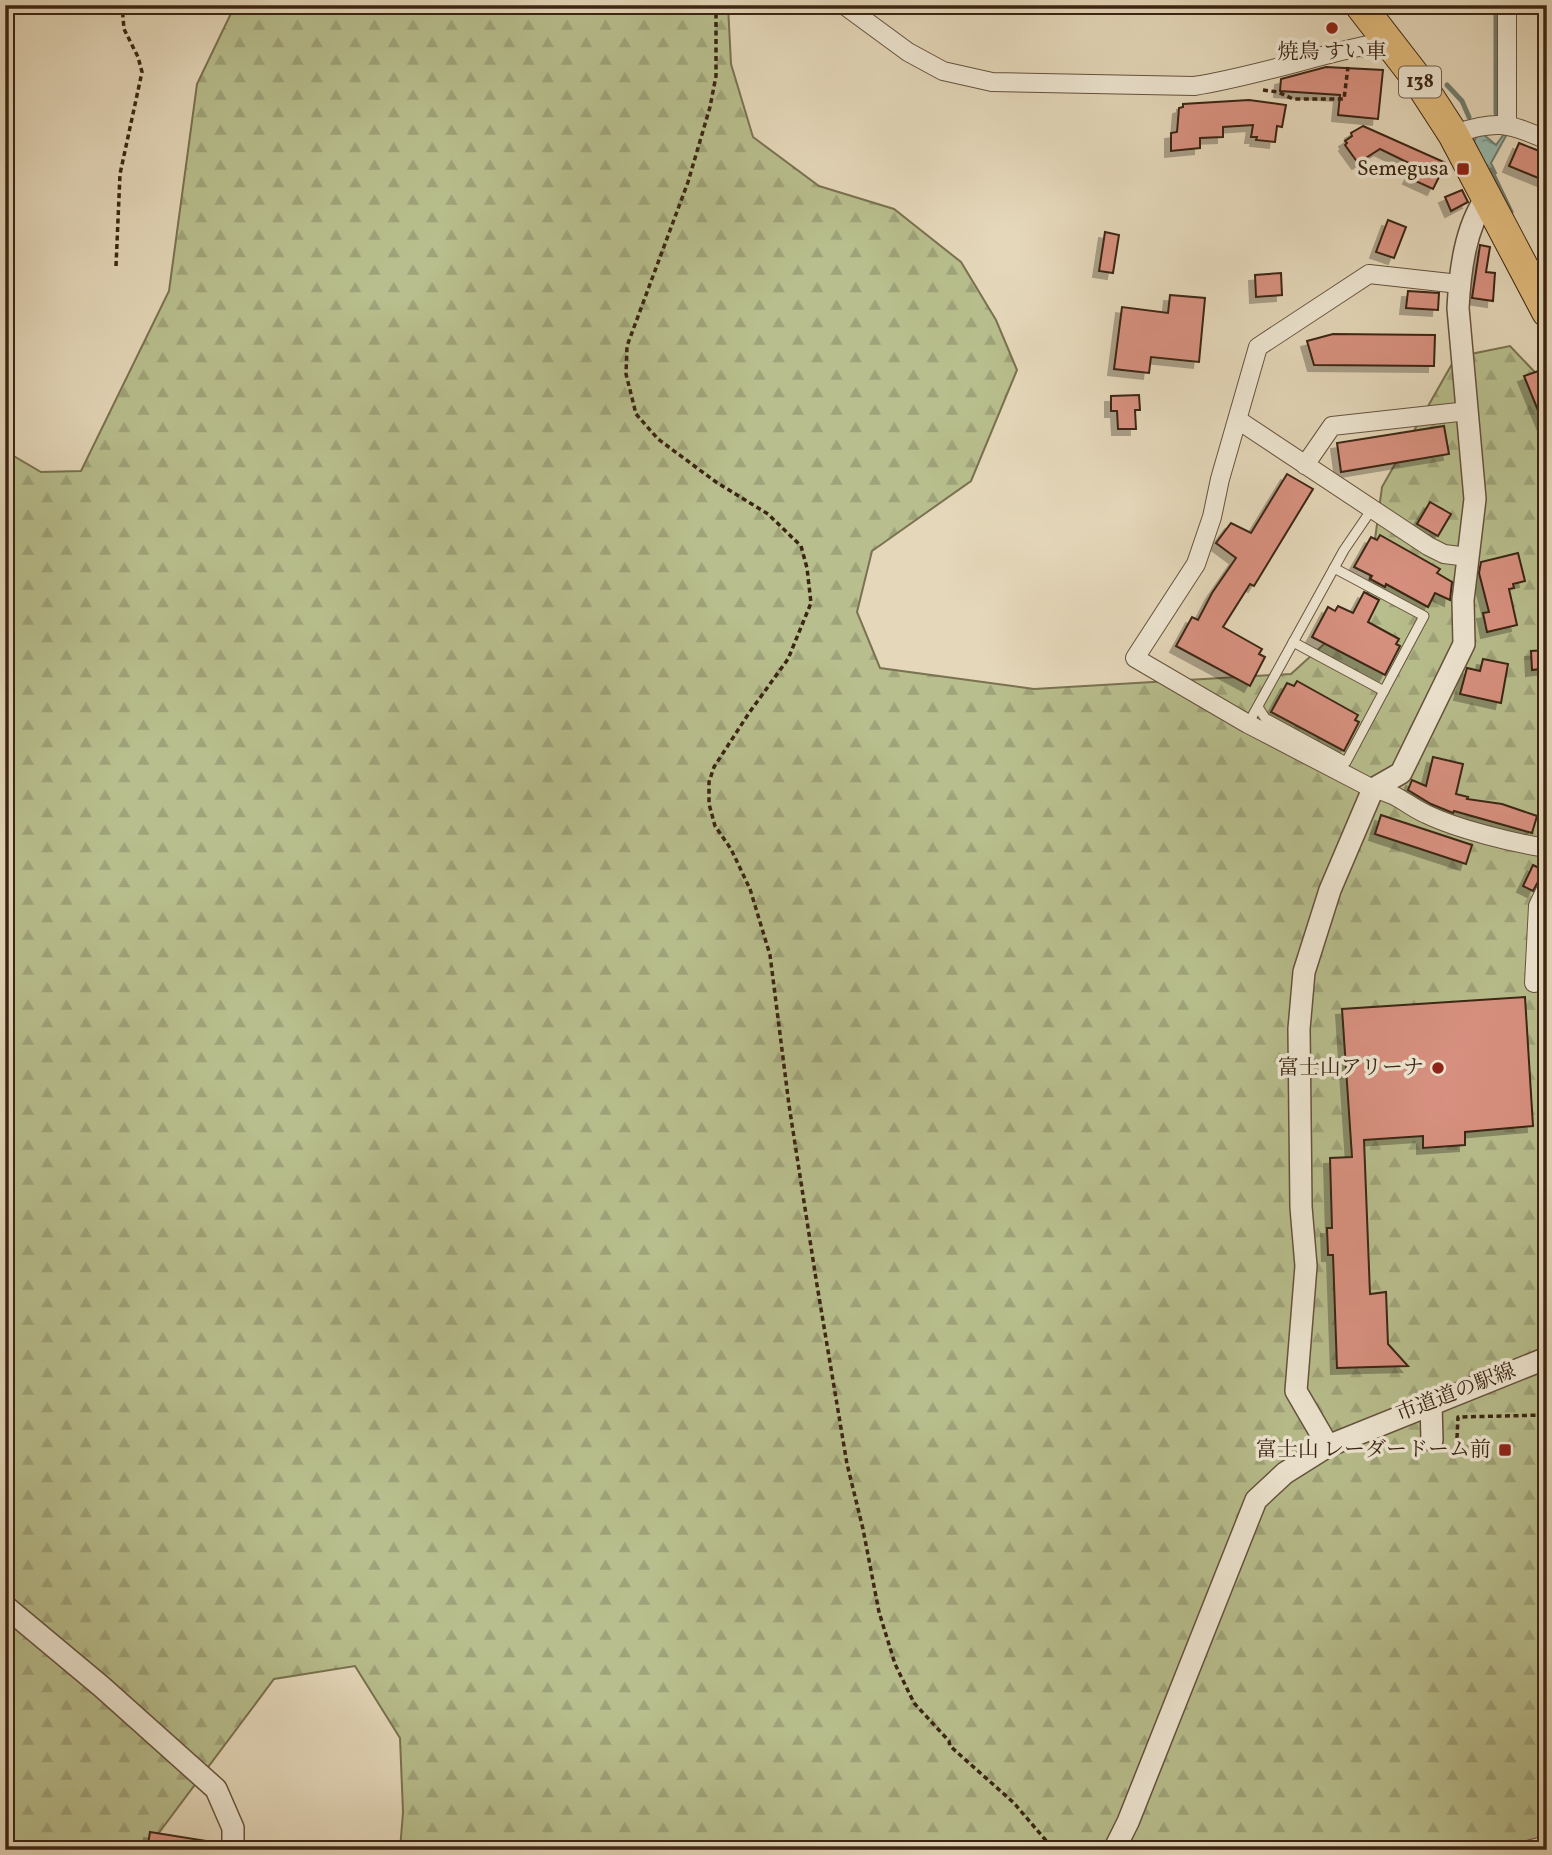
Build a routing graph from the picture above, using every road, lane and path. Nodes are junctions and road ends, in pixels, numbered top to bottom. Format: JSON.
{"nodes":[{"id":1,"x":122,"y":5,"type":"edge"},
{"id":2,"x":716,"y":5,"type":"edge"},
{"id":3,"x":844,"y":5,"type":"edge"},
{"id":4,"x":1360,"y":5,"type":"edge"},
{"id":5,"x":1507,"y":5,"type":"edge"},
{"id":6,"x":1387,"y":41,"type":"junction"},
{"id":7,"x":1350,"y":48,"type":"junction"},
{"id":8,"x":1261,"y":90,"type":"dead end"},
{"id":9,"x":1507,"y":124,"type":"junction"},
{"id":10,"x":1453,"y":134,"type":"junction"},
{"id":11,"x":1547,"y":140,"type":"edge"},
{"id":12,"x":1486,"y":198,"type":"junction"},
{"id":13,"x":116,"y":266,"type":"dead end"},
{"id":14,"x":1536,"y":272,"type":"edge"},
{"id":15,"x":1459,"y":284,"type":"junction"},
{"id":16,"x":1547,"y":312,"type":"edge"},
{"id":17,"x":1468,"y":411,"type":"junction"},
{"id":18,"x":1238,"y":420,"type":"junction"},
{"id":19,"x":1305,"y":465,"type":"junction"},
{"id":20,"x":1372,"y":509,"type":"junction"},
{"id":21,"x":1468,"y":557,"type":"junction"},
{"id":22,"x":1334,"y":568,"type":"junction"},
{"id":23,"x":1293,"y":642,"type":"junction"},
{"id":24,"x":1384,"y":691,"type":"junction"},
{"id":25,"x":1258,"y":707,"type":"junction"},
{"id":26,"x":1248,"y":724,"type":"junction"},
{"id":27,"x":1373,"y":789,"type":"junction"},
{"id":28,"x":1547,"y":848,"type":"edge"},
{"id":29,"x":1547,"y":887,"type":"edge"},
{"id":30,"x":1534,"y":983,"type":"dead end"},
{"id":31,"x":1547,"y":1358,"type":"edge"},
{"id":32,"x":1431,"y":1404,"type":"junction"},
{"id":33,"x":1547,"y":1415,"type":"edge"},
{"id":34,"x":1457,"y":1438,"type":"dead end"},
{"id":35,"x":1432,"y":1440,"type":"dead end"},
{"id":36,"x":1328,"y":1446,"type":"junction"},
{"id":37,"x":5,"y":1606,"type":"edge"},
{"id":38,"x":1547,"y":1844,"type":"edge"},
{"id":39,"x":233,"y":1850,"type":"edge"},
{"id":40,"x":1054,"y":1850,"type":"edge"},
{"id":41,"x":1114,"y":1850,"type":"edge"},
{"id":42,"x":1528,"y":1850,"type":"edge"}],
"edges":[{"from":1,"to":13,"type":"path"},
{"from":2,"to":40,"type":"path"},
{"from":3,"to":7,"type":"street"},
{"from":4,"to":6,"type":"highway","number":"138"},
{"from":5,"to":9,"type":"street"},
{"from":6,"to":7,"type":"street"},
{"from":6,"to":10,"type":"highway","number":"138"},
{"from":7,"to":8,"type":"path"},
{"from":9,"to":10,"type":"street"},
{"from":9,"to":11,"type":"street"},
{"from":10,"to":12,"type":"highway","number":"138"},
{"from":12,"to":14,"type":"highway","number":"138"},
{"from":12,"to":15,"type":"street"},
{"from":14,"to":16,"type":"highway","number":"138"},
{"from":15,"to":17,"type":"street"},
{"from":15,"to":18,"type":"street"},
{"from":17,"to":19,"type":"street"},
{"from":17,"to":21,"type":"street"},
{"from":18,"to":19,"type":"street"},
{"from":18,"to":26,"type":"street"},
{"from":19,"to":20,"type":"street"},
{"from":20,"to":21,"type":"street"},
{"from":20,"to":22,"type":"lane"},
{"from":21,"to":27,"type":"street"},
{"from":22,"to":23,"type":"lane"},
{"from":22,"to":24,"type":"lane"},
{"from":23,"to":24,"type":"lane"},
{"from":23,"to":25,"type":"lane"},
{"from":24,"to":25,"type":"lane"},
{"from":25,"to":26,"type":"lane"},
{"from":26,"to":27,"type":"street"},
{"from":27,"to":28,"type":"street"},
{"from":27,"to":36,"type":"street"},
{"from":29,"to":30,"type":"street"},
{"from":31,"to":32,"type":"street","name":"市道道の駅線"},
{"from":32,"to":35,"type":"street"},
{"from":32,"to":36,"type":"street","name":"市道道の駅線"},
{"from":33,"to":34,"type":"path"},
{"from":36,"to":41,"type":"street","name":"市道道の駅線"},
{"from":37,"to":39,"type":"street"},
{"from":38,"to":42,"type":"street"}]}
